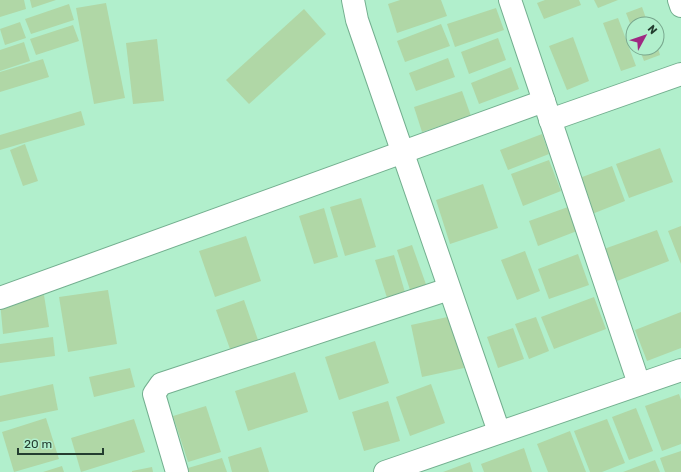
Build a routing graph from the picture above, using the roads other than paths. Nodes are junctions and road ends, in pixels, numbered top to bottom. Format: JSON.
{"nodes":[{"id":1,"x":353,"y":0,"type":"edge"},
{"id":2,"x":510,"y":0,"type":"edge"},
{"id":3,"x":679,"y":0,"type":"edge"},
{"id":4,"x":681,"y":6,"type":"edge"},
{"id":5,"x":681,"y":74,"type":"edge"},
{"id":6,"x":547,"y":110,"type":"junction"},
{"id":7,"x":402,"y":152,"type":"junction"},
{"id":8,"x":450,"y":289,"type":"junction"},
{"id":9,"x":0,"y":298,"type":"edge"},
{"id":10,"x":681,"y":370,"type":"edge"},
{"id":11,"x":639,"y":384,"type":"junction"},
{"id":12,"x":499,"y":432,"type":"junction"},
{"id":13,"x":392,"y":471,"type":"edge"},
{"id":14,"x":177,"y":472,"type":"edge"}],
"edges":[{"from":1,"to":7,"type":"street"},
{"from":2,"to":6,"type":"street"},
{"from":3,"to":4,"type":"street"},
{"from":5,"to":6,"type":"street"},
{"from":6,"to":7,"type":"street"},
{"from":6,"to":11,"type":"street"},
{"from":7,"to":8,"type":"street"},
{"from":7,"to":9,"type":"street"},
{"from":8,"to":12,"type":"street"},
{"from":8,"to":14,"type":"street"},
{"from":10,"to":11,"type":"street"},
{"from":11,"to":12,"type":"street"},
{"from":12,"to":13,"type":"street"}]}
